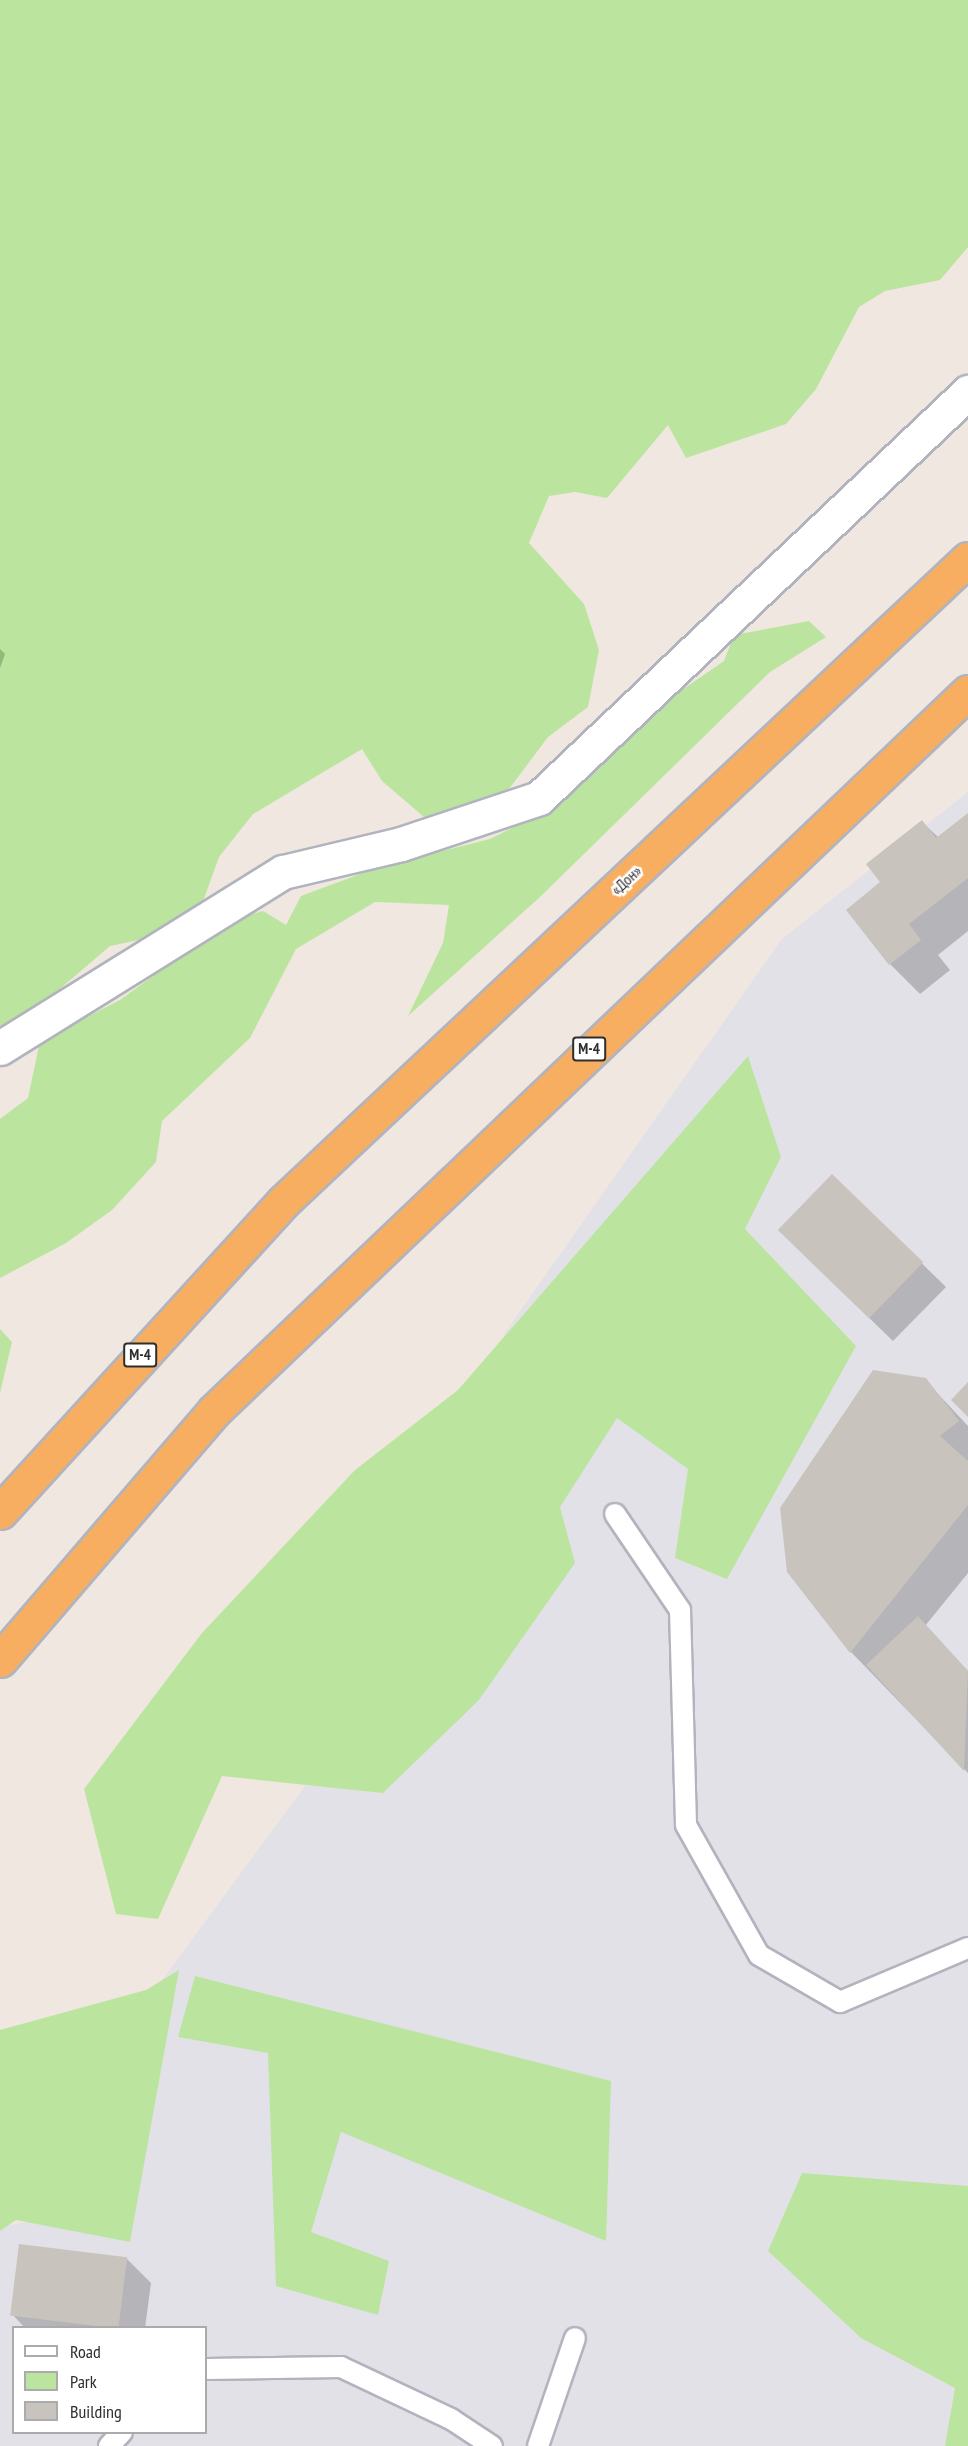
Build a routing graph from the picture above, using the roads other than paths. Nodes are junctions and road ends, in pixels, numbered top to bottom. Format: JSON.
{"nodes":[{"id":1,"x":968,"y":392,"type":"edge"},
{"id":2,"x":968,"y":559,"type":"edge"},
{"id":3,"x":968,"y":692,"type":"edge"},
{"id":4,"x":0,"y":1048,"type":"edge"},
{"id":5,"x":0,"y":1512,"type":"edge"},
{"id":6,"x":615,"y":1514,"type":"dead end"},
{"id":7,"x":0,"y":1660,"type":"edge"},
{"id":8,"x":968,"y":1948,"type":"edge"},
{"id":9,"x":575,"y":2338,"type":"dead end"},
{"id":10,"x":207,"y":2369,"type":"edge"},
{"id":11,"x":121,"y":2434,"type":"edge"},
{"id":12,"x":109,"y":2446,"type":"edge"},
{"id":13,"x":492,"y":2446,"type":"edge"},
{"id":14,"x":538,"y":2446,"type":"edge"}],
"edges":[{"from":1,"to":4,"type":"street"},
{"from":2,"to":5,"type":"highway","name":"«Дон»","number":"М-4"},
{"from":3,"to":7,"type":"highway","number":"М-4"},
{"from":6,"to":8,"type":"lane"},
{"from":9,"to":14,"type":"lane"},
{"from":10,"to":13,"type":"lane"},
{"from":11,"to":12,"type":"lane"}]}
